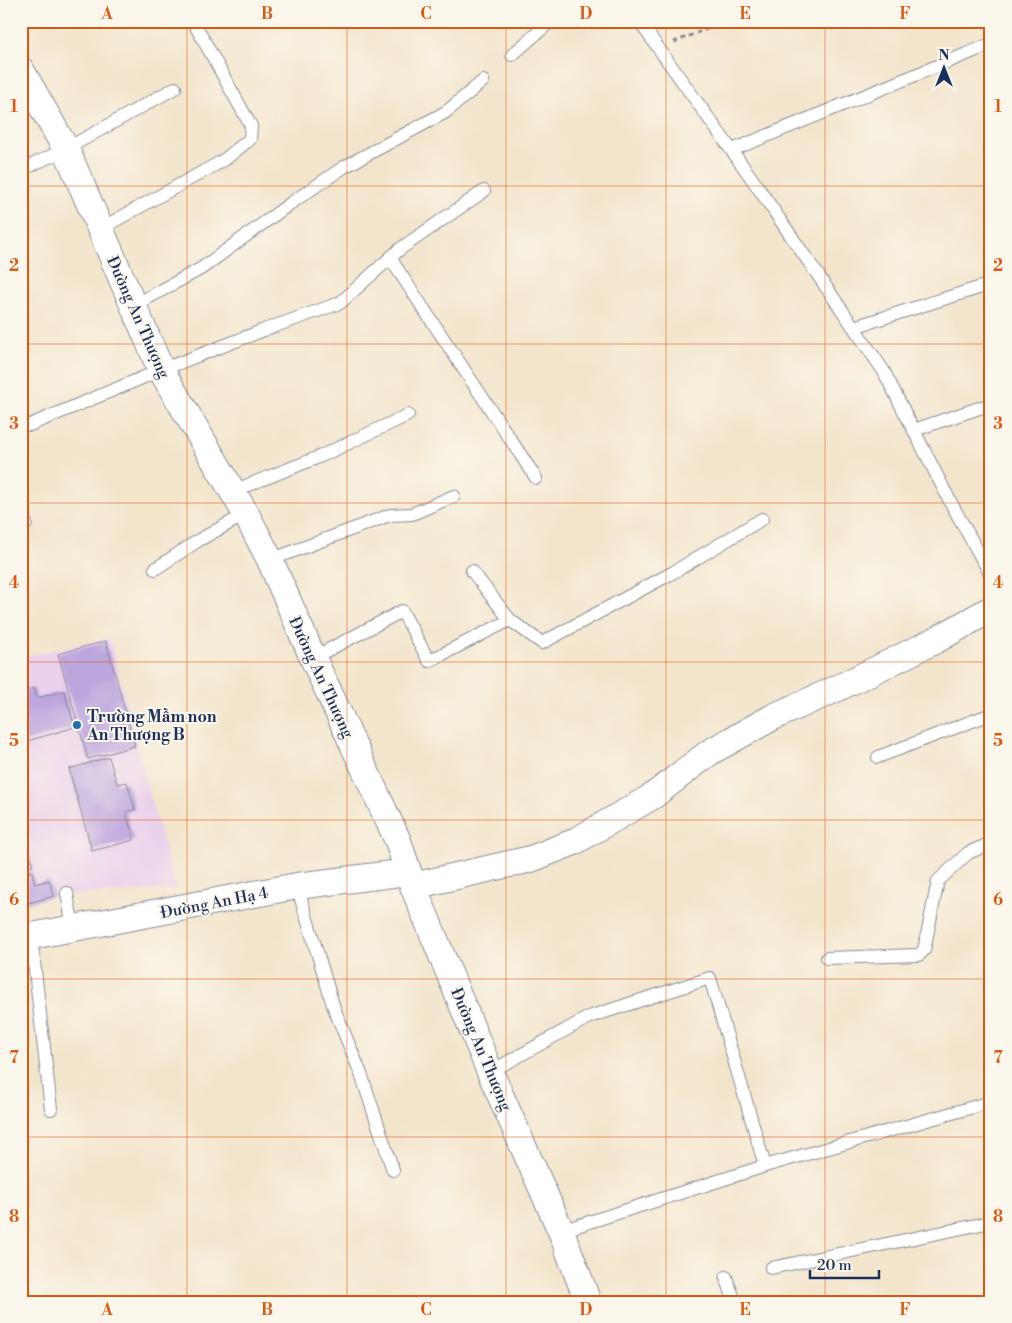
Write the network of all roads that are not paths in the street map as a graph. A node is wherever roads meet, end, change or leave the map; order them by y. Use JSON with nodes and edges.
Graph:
{"nodes":[{"id":1,"x":194,"y":21,"type":"edge"},
{"id":2,"x":552,"y":21,"type":"edge"},
{"id":3,"x":639,"y":21,"type":"edge"},
{"id":4,"x":991,"y":44,"type":"edge"},
{"id":5,"x":512,"y":55,"type":"dead end"},
{"id":6,"x":21,"y":70,"type":"edge"},
{"id":7,"x":483,"y":80,"type":"dead end"},
{"id":8,"x":175,"y":88,"type":"dead end"},
{"id":9,"x":66,"y":149,"type":"junction"},
{"id":10,"x":732,"y":150,"type":"junction"},
{"id":11,"x":21,"y":170,"type":"edge"},
{"id":12,"x":484,"y":191,"type":"dead end"},
{"id":13,"x":100,"y":229,"type":"junction"},
{"id":14,"x":390,"y":258,"type":"junction"},
{"id":15,"x":991,"y":284,"type":"edge"},
{"id":16,"x":133,"y":306,"type":"junction"},
{"id":17,"x":854,"y":327,"type":"junction"},
{"id":18,"x":161,"y":370,"type":"junction"},
{"id":19,"x":991,"y":404,"type":"edge"},
{"id":20,"x":408,"y":416,"type":"dead end"},
{"id":21,"x":30,"y":425,"type":"dead end"},
{"id":22,"x":914,"y":430,"type":"junction"},
{"id":23,"x":536,"y":478,"type":"dead end"},
{"id":24,"x":233,"y":491,"type":"junction"},
{"id":25,"x":454,"y":496,"type":"dead end"},
{"id":26,"x":246,"y":514,"type":"junction"},
{"id":27,"x":762,"y":519,"type":"dead end"},
{"id":28,"x":270,"y":560,"type":"junction"},
{"id":29,"x":155,"y":569,"type":"dead end"},
{"id":30,"x":472,"y":570,"type":"dead end"},
{"id":31,"x":991,"y":575,"type":"edge"},
{"id":32,"x":991,"y":609,"type":"edge"},
{"id":33,"x":510,"y":620,"type":"junction"},
{"id":34,"x":313,"y":658,"type":"junction"},
{"id":35,"x":991,"y":714,"type":"edge"},
{"id":36,"x":878,"y":757,"type":"dead end"},
{"id":37,"x":991,"y":843,"type":"edge"},
{"id":38,"x":410,"y":879,"type":"junction"},
{"id":39,"x":297,"y":886,"type":"junction"},
{"id":40,"x":67,"y":893,"type":"dead end"},
{"id":41,"x":73,"y":928,"type":"junction"},
{"id":42,"x":26,"y":937,"type":"edge"},
{"id":43,"x":828,"y":958,"type":"dead end"},
{"id":44,"x":490,"y":1072,"type":"junction"},
{"id":45,"x":991,"y":1102,"type":"edge"},
{"id":46,"x":51,"y":1109,"type":"dead end"},
{"id":47,"x":766,"y":1166,"type":"junction"},
{"id":48,"x":393,"y":1170,"type":"dead end"},
{"id":49,"x":991,"y":1222,"type":"edge"},
{"id":50,"x":561,"y":1231,"type":"junction"},
{"id":51,"x":771,"y":1268,"type":"dead end"},
{"id":52,"x":726,"y":1277,"type":"dead end"},
{"id":53,"x":588,"y":1302,"type":"edge"},
{"id":54,"x":735,"y":1302,"type":"edge"}],
"edges":[{"from":1,"to":13,"type":"lane"},
{"from":2,"to":5,"type":"lane"},
{"from":3,"to":10,"type":"lane"},
{"from":4,"to":10,"type":"lane"},
{"from":6,"to":9,"type":"street","name":"Đường An Thượng"},
{"from":7,"to":16,"type":"lane"},
{"from":8,"to":9,"type":"lane"},
{"from":9,"to":11,"type":"lane"},
{"from":9,"to":13,"type":"street","name":"Đường An Thượng"},
{"from":10,"to":17,"type":"lane"},
{"from":12,"to":14,"type":"lane"},
{"from":13,"to":16,"type":"street","name":"Đường An Thượng"},
{"from":14,"to":18,"type":"lane"},
{"from":14,"to":23,"type":"lane"},
{"from":15,"to":17,"type":"lane"},
{"from":16,"to":18,"type":"street","name":"Đường An Thượng"},
{"from":17,"to":22,"type":"lane"},
{"from":18,"to":21,"type":"lane"},
{"from":18,"to":24,"type":"street","name":"Đường An Thượng"},
{"from":19,"to":22,"type":"lane"},
{"from":20,"to":24,"type":"lane"},
{"from":22,"to":31,"type":"lane"},
{"from":24,"to":26,"type":"street","name":"Đường An Thượng"},
{"from":25,"to":28,"type":"lane"},
{"from":26,"to":28,"type":"street","name":"Đường An Thượng"},
{"from":26,"to":29,"type":"lane"},
{"from":27,"to":33,"type":"lane"},
{"from":28,"to":34,"type":"street","name":"Đường An Thượng"},
{"from":30,"to":33,"type":"lane"},
{"from":32,"to":38,"type":"street","name":"Đường An Hạ 4"},
{"from":33,"to":34,"type":"lane"},
{"from":34,"to":38,"type":"street","name":"Đường An Thượng"},
{"from":35,"to":36,"type":"lane"},
{"from":37,"to":43,"type":"lane"},
{"from":38,"to":39,"type":"street","name":"Đường An Hạ 4"},
{"from":38,"to":44,"type":"street","name":"Đường An Thượng"},
{"from":39,"to":41,"type":"street","name":"Đường An Hạ 4"},
{"from":39,"to":48,"type":"lane"},
{"from":40,"to":41,"type":"lane"},
{"from":41,"to":42,"type":"street","name":"Đường An Hạ 4"},
{"from":42,"to":46,"type":"lane"},
{"from":44,"to":47,"type":"lane"},
{"from":44,"to":50,"type":"street","name":"Đường An Thượng"},
{"from":45,"to":47,"type":"lane"},
{"from":47,"to":50,"type":"lane"},
{"from":49,"to":51,"type":"lane"},
{"from":50,"to":53,"type":"street","name":"Đường An Thượng"},
{"from":52,"to":54,"type":"lane"}]}
